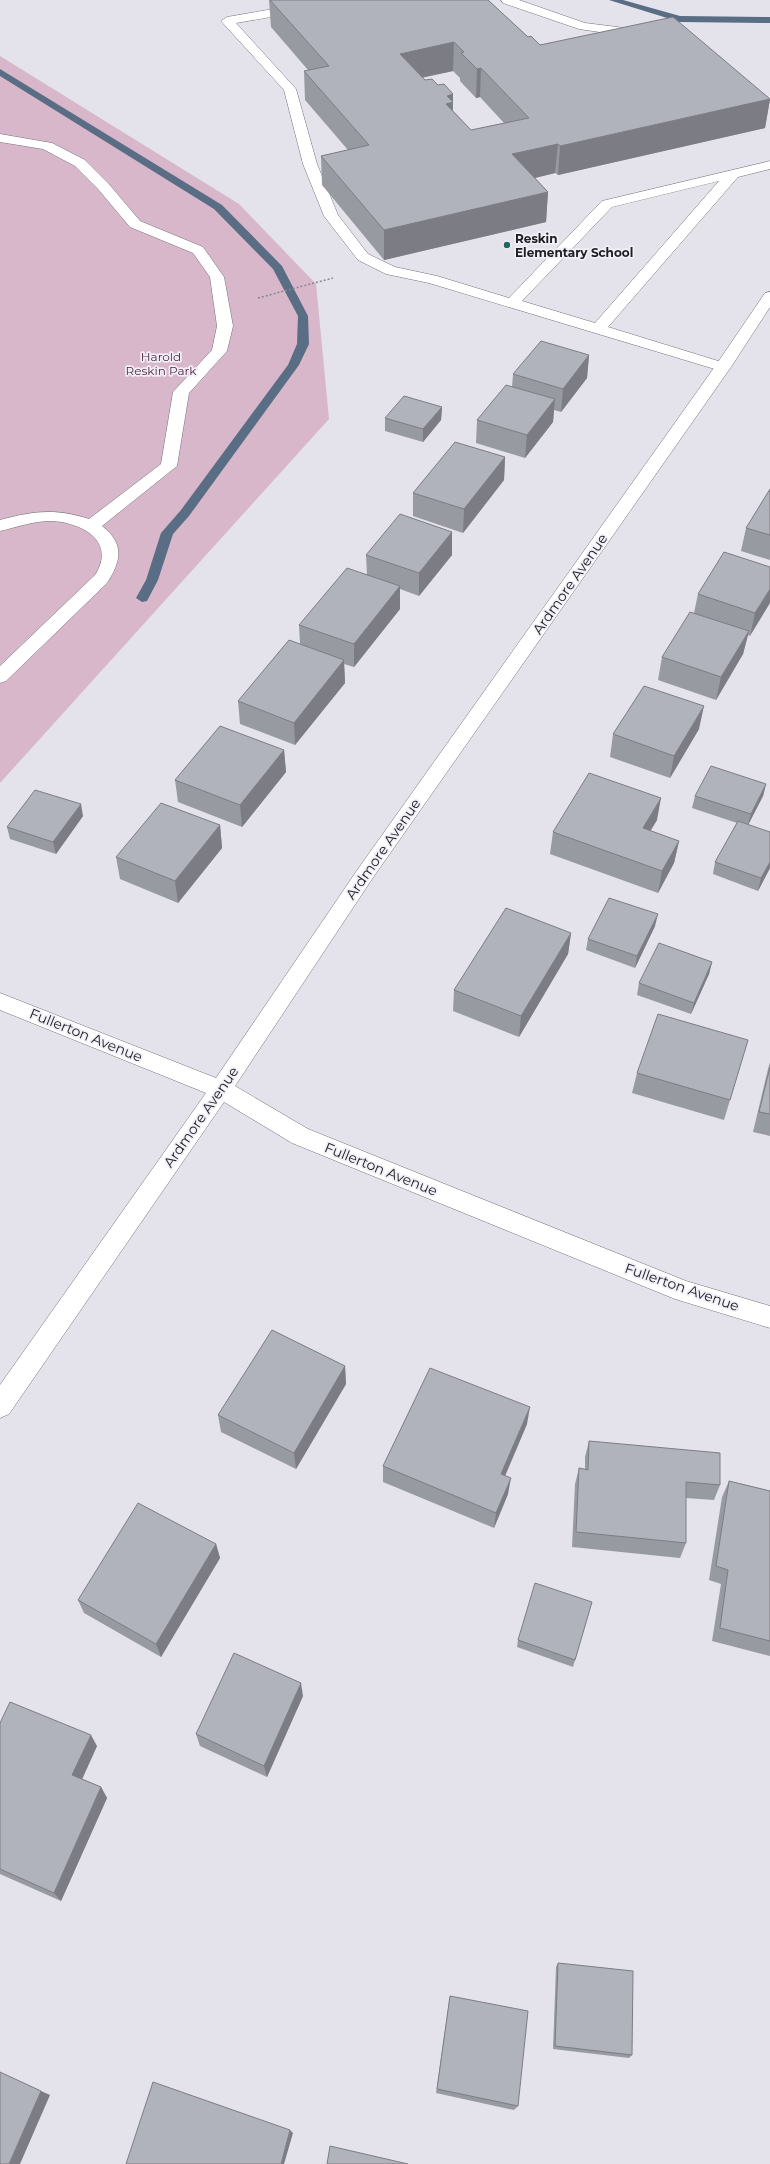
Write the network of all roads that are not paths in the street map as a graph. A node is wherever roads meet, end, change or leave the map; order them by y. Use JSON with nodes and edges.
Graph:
{"nodes":[{"id":1,"x":285,"y":0,"type":"edge"},
{"id":2,"x":507,"y":0,"type":"edge"},
{"id":3,"x":651,"y":35,"type":"edge"},
{"id":4,"x":0,"y":138,"type":"edge"},
{"id":5,"x":770,"y":165,"type":"edge"},
{"id":6,"x":734,"y":173,"type":"junction"},
{"id":7,"x":770,"y":296,"type":"edge"},
{"id":8,"x":512,"y":303,"type":"junction"},
{"id":9,"x":598,"y":329,"type":"junction"},
{"id":10,"x":723,"y":367,"type":"junction"},
{"id":11,"x":0,"y":526,"type":"edge"},
{"id":12,"x":91,"y":526,"type":"junction"},
{"id":13,"x":0,"y":677,"type":"edge"},
{"id":14,"x":0,"y":1001,"type":"edge"},
{"id":15,"x":221,"y":1089,"type":"junction"},
{"id":16,"x":770,"y":1317,"type":"edge"},
{"id":17,"x":0,"y":1406,"type":"edge"}],
"edges":[{"from":1,"to":8,"type":"street"},
{"from":2,"to":3,"type":"street"},
{"from":4,"to":12,"type":"street"},
{"from":5,"to":6,"type":"street"},
{"from":6,"to":8,"type":"street"},
{"from":6,"to":9,"type":"street"},
{"from":7,"to":10,"type":"street","name":"Ardmore Avenue"},
{"from":8,"to":9,"type":"street"},
{"from":9,"to":10,"type":"street"},
{"from":10,"to":15,"type":"street","name":"Ardmore Avenue"},
{"from":11,"to":12,"type":"street"},
{"from":12,"to":13,"type":"street"},
{"from":14,"to":15,"type":"street","name":"Fullerton Avenue"},
{"from":15,"to":16,"type":"street","name":"Fullerton Avenue"},
{"from":15,"to":17,"type":"street","name":"Ardmore Avenue"}]}
